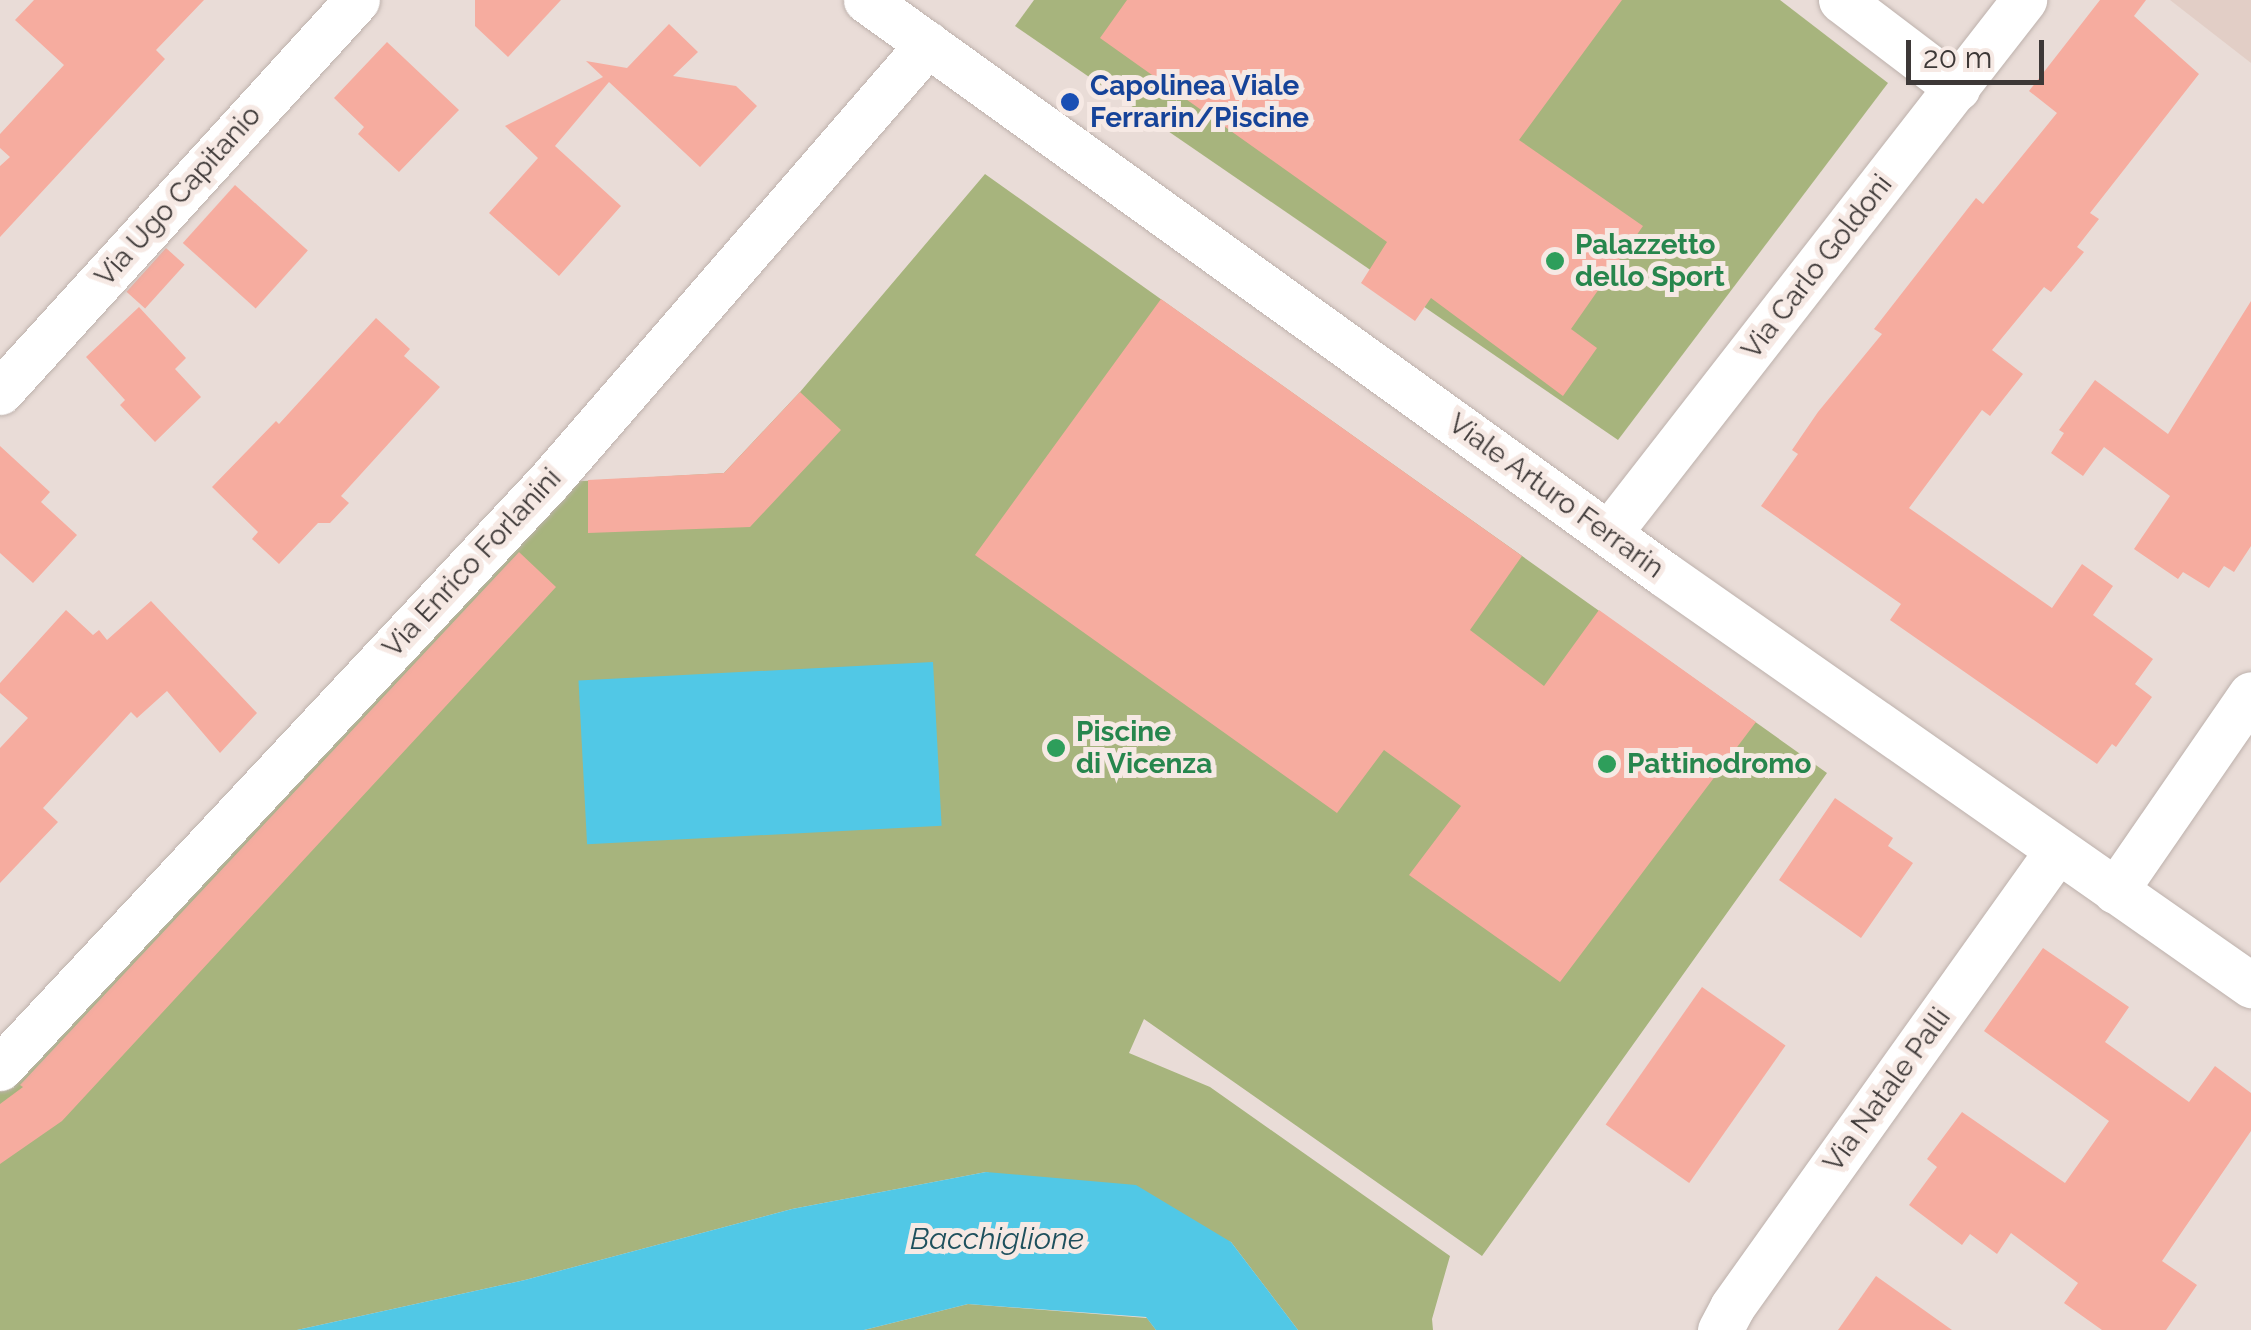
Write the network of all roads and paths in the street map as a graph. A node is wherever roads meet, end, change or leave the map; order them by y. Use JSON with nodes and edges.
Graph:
{"nodes":[{"id":1,"x":357,"y":0,"type":"edge"},
{"id":2,"x":866,"y":0,"type":"edge"},
{"id":3,"x":1841,"y":0,"type":"edge"},
{"id":4,"x":2024,"y":0,"type":"edge"},
{"id":5,"x":928,"y":44,"type":"junction"},
{"id":6,"x":1957,"y":88,"type":"junction"},
{"id":7,"x":0,"y":392,"type":"edge"},
{"id":8,"x":1609,"y":533,"type":"junction"},
{"id":9,"x":2251,"y":694,"type":"edge"},
{"id":10,"x":2057,"y":851,"type":"junction"},
{"id":11,"x":2115,"y":892,"type":"junction"},
{"id":12,"x":2251,"y":986,"type":"edge"},
{"id":13,"x":0,"y":1068,"type":"edge"},
{"id":14,"x":1720,"y":1330,"type":"edge"}],
"edges":[{"from":1,"to":7,"type":"street","name":"Via Ugo Capitanio"},
{"from":2,"to":5,"type":"street","name":"Viale Arturo Ferrarin"},
{"from":3,"to":6,"type":"street"},
{"from":4,"to":6,"type":"street","name":"Via Carlo Goldoni"},
{"from":5,"to":8,"type":"street","name":"Viale Arturo Ferrarin"},
{"from":5,"to":13,"type":"street","name":"Via Enrico Forlanini"},
{"from":6,"to":8,"type":"street","name":"Via Carlo Goldoni"},
{"from":8,"to":10,"type":"street","name":"Viale Arturo Ferrarin"},
{"from":9,"to":11,"type":"street"},
{"from":10,"to":11,"type":"street","name":"Viale Arturo Ferrarin"},
{"from":10,"to":14,"type":"street","name":"Via Natale Palli"},
{"from":11,"to":12,"type":"street","name":"Viale Arturo Ferrarin"}]}
